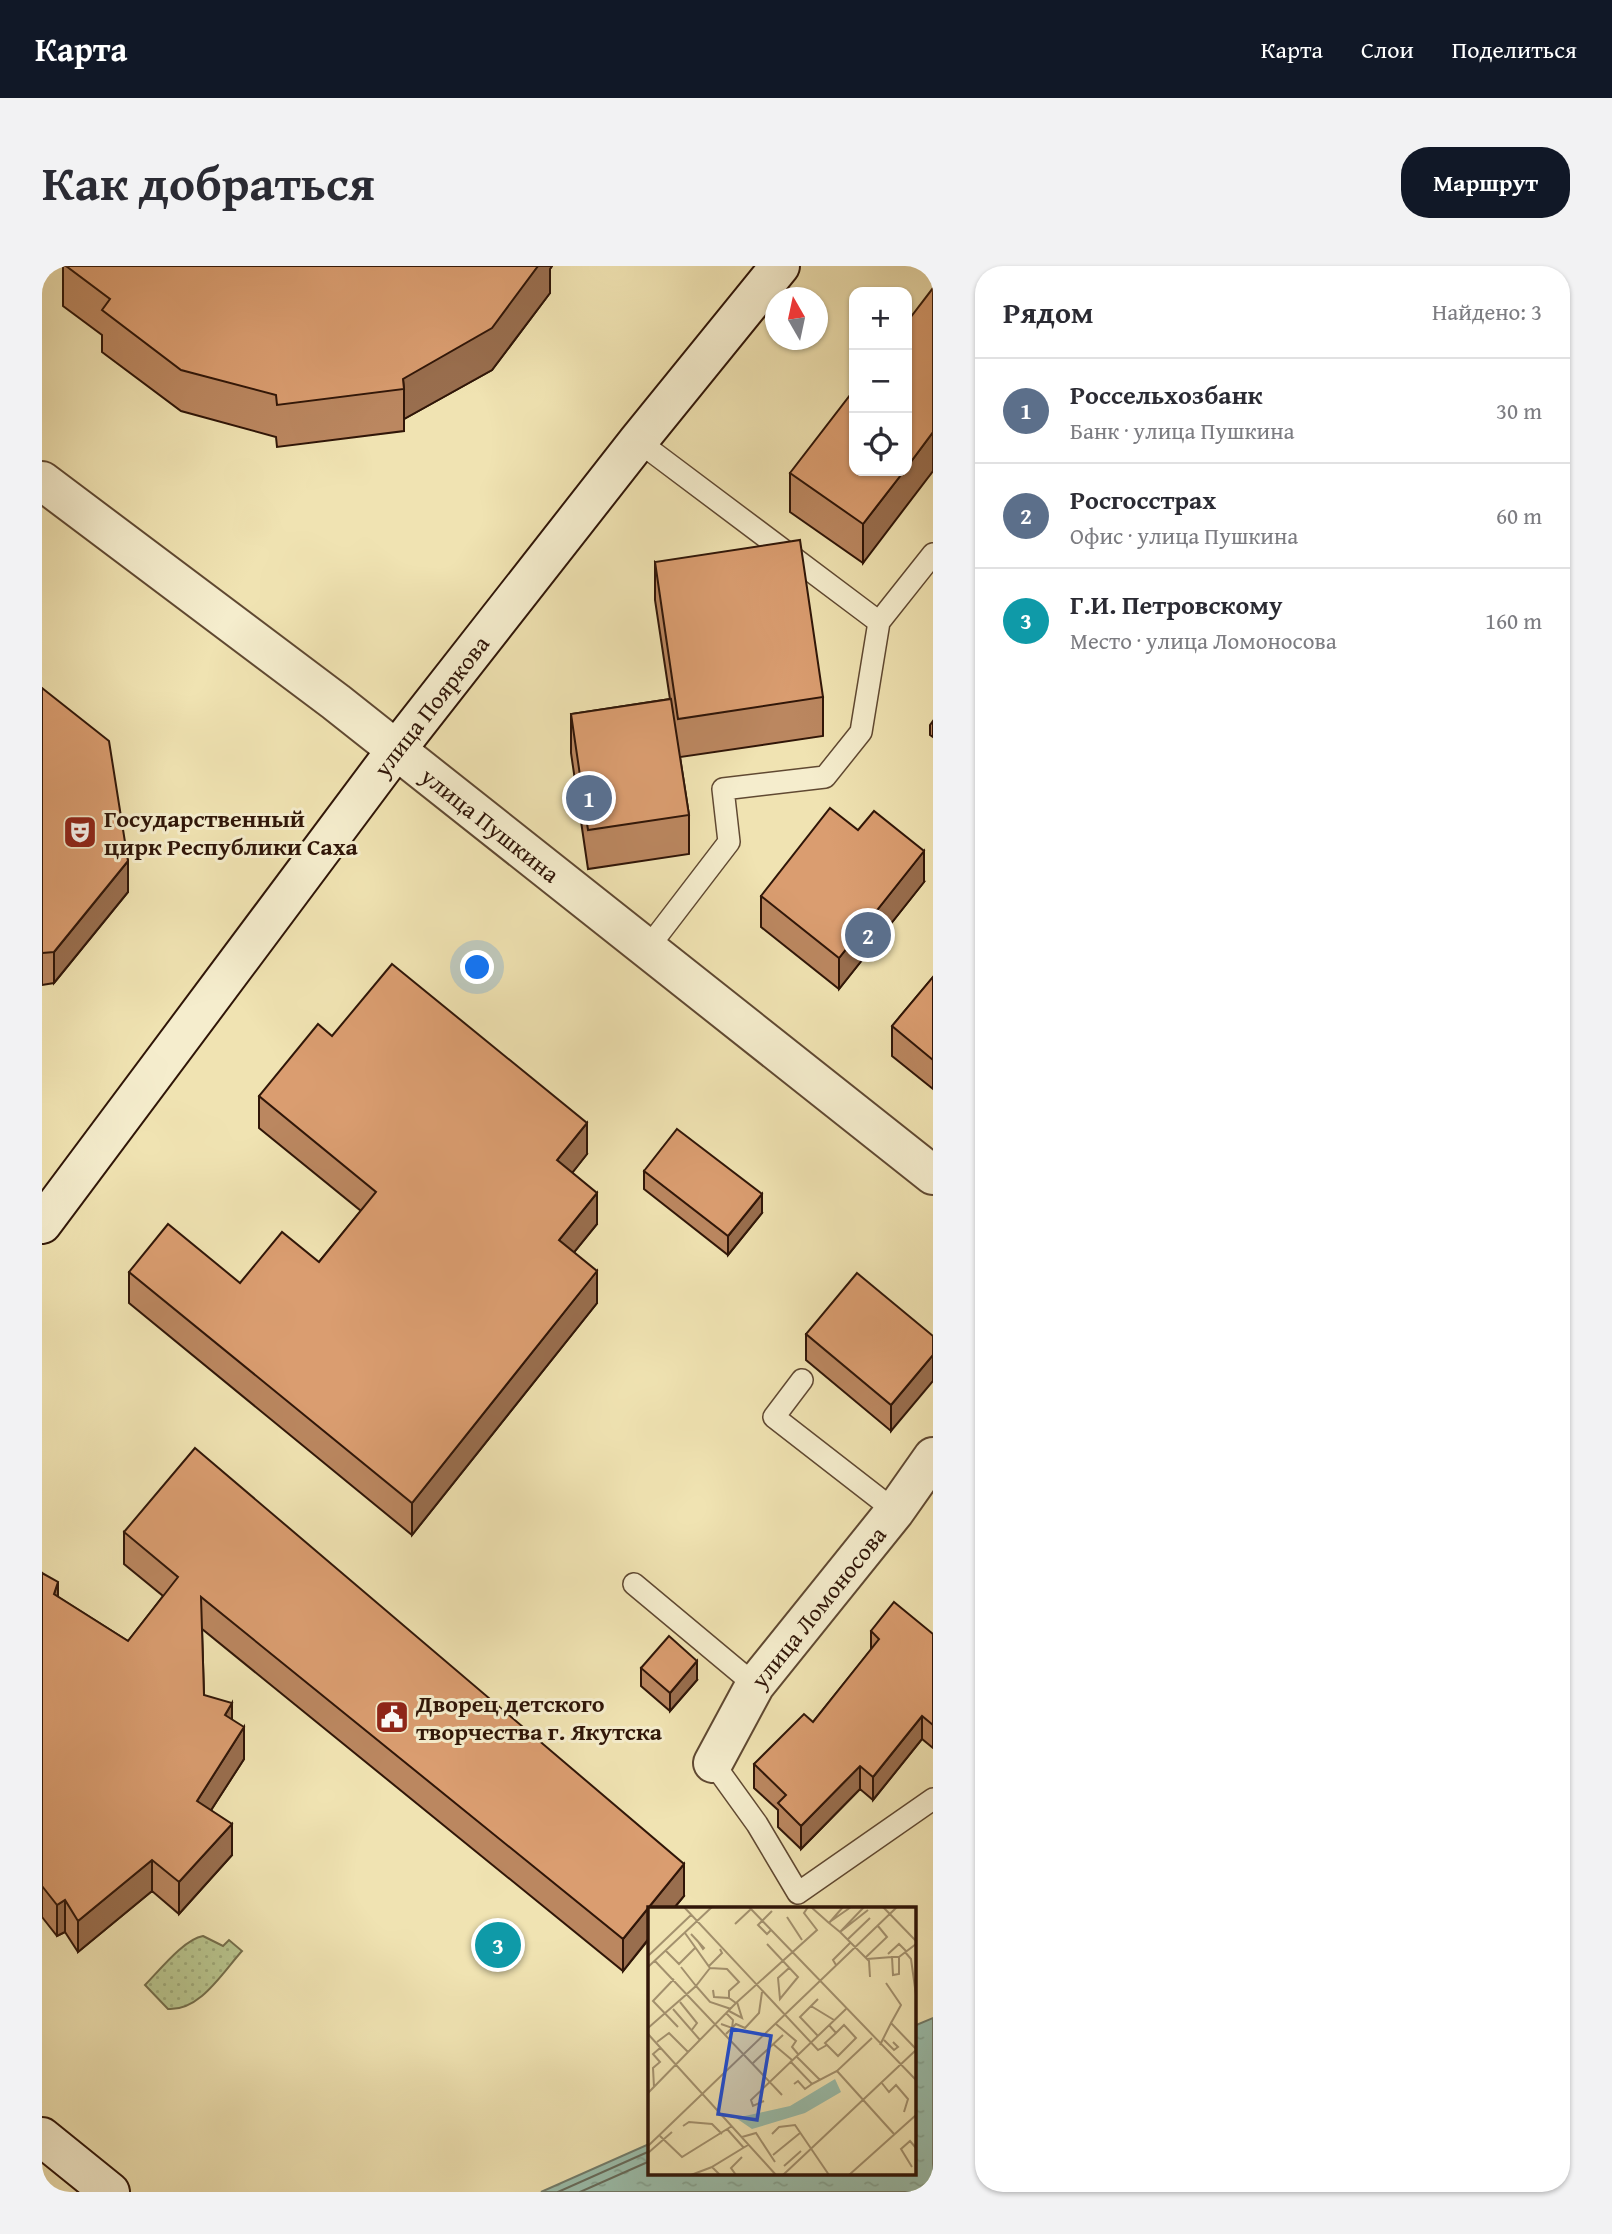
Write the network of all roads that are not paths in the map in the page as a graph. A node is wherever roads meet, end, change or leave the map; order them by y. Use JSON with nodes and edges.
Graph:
{"nodes":[{"id":1,"x":780,"y":266,"type":"edge"},
{"id":2,"x":638,"y":441,"type":"junction"},
{"id":3,"x":42,"y":481,"type":"edge"},
{"id":4,"x":933,"y":554,"type":"edge"},
{"id":5,"x":879,"y":622,"type":"junction"},
{"id":6,"x":396,"y":750,"type":"junction"},
{"id":7,"x":647,"y":948,"type":"junction"},
{"id":8,"x":933,"y":1175,"type":"edge"},
{"id":9,"x":42,"y":1224,"type":"edge"},
{"id":10,"x":802,"y":1380,"type":"dead end"},
{"id":11,"x":933,"y":1457,"type":"edge"},
{"id":12,"x":895,"y":1511,"type":"junction"},
{"id":13,"x":634,"y":1584,"type":"dead end"},
{"id":14,"x":755,"y":1685,"type":"junction"},
{"id":15,"x":713,"y":1763,"type":"joint"},
{"id":16,"x":933,"y":1799,"type":"edge"},
{"id":17,"x":42,"y":2137,"type":"edge"},
{"id":18,"x":110,"y":2192,"type":"edge"}],
"edges":[{"from":1,"to":2,"type":"street","name":"улица Пояркова"},
{"from":2,"to":5,"type":"lane"},
{"from":2,"to":6,"type":"street","name":"улица Пояркова"},
{"from":3,"to":6,"type":"street","name":"улица Пушкина"},
{"from":4,"to":5,"type":"lane"},
{"from":5,"to":7,"type":"lane"},
{"from":6,"to":7,"type":"street","name":"улица Пушкина"},
{"from":6,"to":9,"type":"street","name":"улица Пояркова"},
{"from":7,"to":8,"type":"street","name":"улица Пушкина"},
{"from":10,"to":12,"type":"lane"},
{"from":11,"to":12,"type":"street","name":"улица Ломоносова"},
{"from":12,"to":14,"type":"street","name":"улица Ломоносова"},
{"from":13,"to":14,"type":"lane"},
{"from":14,"to":15,"type":"street","name":"улица Ломоносова"},
{"from":15,"to":16,"type":"lane"},
{"from":17,"to":18,"type":"street"}]}
